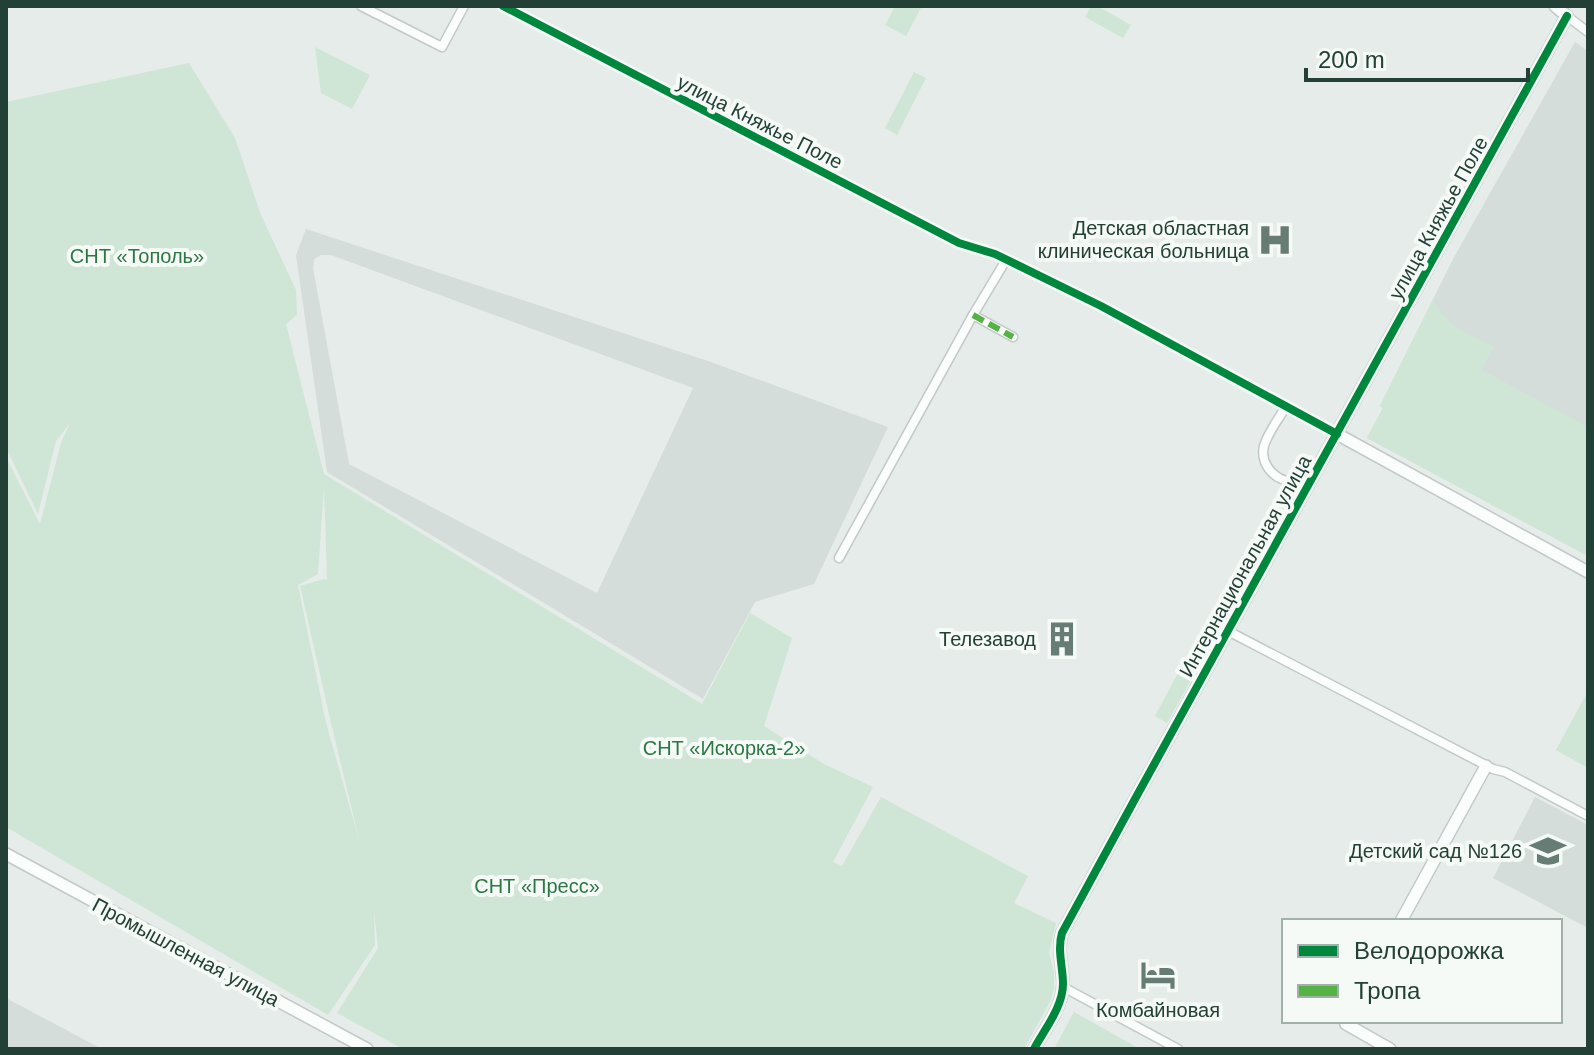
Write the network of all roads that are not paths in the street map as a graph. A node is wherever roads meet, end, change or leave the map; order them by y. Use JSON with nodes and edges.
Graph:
{"nodes":[{"id":1,"x":361,"y":6,"type":"edge"},
{"id":2,"x":464,"y":6,"type":"edge"},
{"id":3,"x":503,"y":6,"type":"edge"},
{"id":4,"x":1555,"y":6,"type":"edge"},
{"id":5,"x":1567,"y":16,"type":"junction"},
{"id":6,"x":1588,"y":32,"type":"edge"},
{"id":7,"x":1006,"y":260,"type":"junction"},
{"id":8,"x":973,"y":315,"type":"junction"},
{"id":9,"x":1013,"y":337,"type":"dead end"},
{"id":10,"x":1286,"y":406,"type":"junction"},
{"id":11,"x":1337,"y":434,"type":"junction"},
{"id":12,"x":1316,"y":471,"type":"junction"},
{"id":13,"x":1291,"y":481,"type":"junction"},
{"id":14,"x":1299,"y":502,"type":"junction"},
{"id":15,"x":839,"y":558,"type":"dead end"},
{"id":16,"x":1588,"y":572,"type":"edge"},
{"id":17,"x":1228,"y":631,"type":"junction"},
{"id":18,"x":1486,"y":766,"type":"junction"},
{"id":19,"x":1588,"y":816,"type":"edge"},
{"id":20,"x":6,"y":854,"type":"edge"},
{"id":21,"x":1402,"y":919,"type":"edge"},
{"id":22,"x":1063,"y":987,"type":"junction"},
{"id":23,"x":1346,"y":1023,"type":"edge"},
{"id":24,"x":367,"y":1049,"type":"edge"},
{"id":25,"x":1034,"y":1049,"type":"edge"},
{"id":26,"x":1178,"y":1049,"type":"edge"},
{"id":27,"x":1390,"y":1049,"type":"edge"}],
"edges":[{"from":1,"to":2,"type":"street"},
{"from":3,"to":7,"type":"street","name":"улица Княжье Поле"},
{"from":4,"to":5,"type":"street"},
{"from":5,"to":6,"type":"street"},
{"from":5,"to":11,"type":"street","name":"улица Княжье Поле"},
{"from":7,"to":8,"type":"street"},
{"from":7,"to":10,"type":"street"},
{"from":8,"to":9,"type":"street"},
{"from":8,"to":15,"type":"street"},
{"from":10,"to":11,"type":"street"},
{"from":10,"to":13,"type":"street"},
{"from":11,"to":12,"type":"street","name":"Интернациональная улица"},
{"from":11,"to":16,"type":"street"},
{"from":12,"to":13,"type":"street"},
{"from":12,"to":14,"type":"street","name":"Интернациональная улица"},
{"from":13,"to":14,"type":"street"},
{"from":14,"to":17,"type":"street","name":"Интернациональная улица"},
{"from":17,"to":18,"type":"street"},
{"from":17,"to":22,"type":"street","name":"Интернациональная улица"},
{"from":18,"to":19,"type":"street"},
{"from":18,"to":21,"type":"street"},
{"from":20,"to":24,"type":"street","name":"Промышленная улица"},
{"from":22,"to":25,"type":"street","name":"Интернациональная улица"},
{"from":22,"to":26,"type":"street"},
{"from":23,"to":27,"type":"street"}]}
